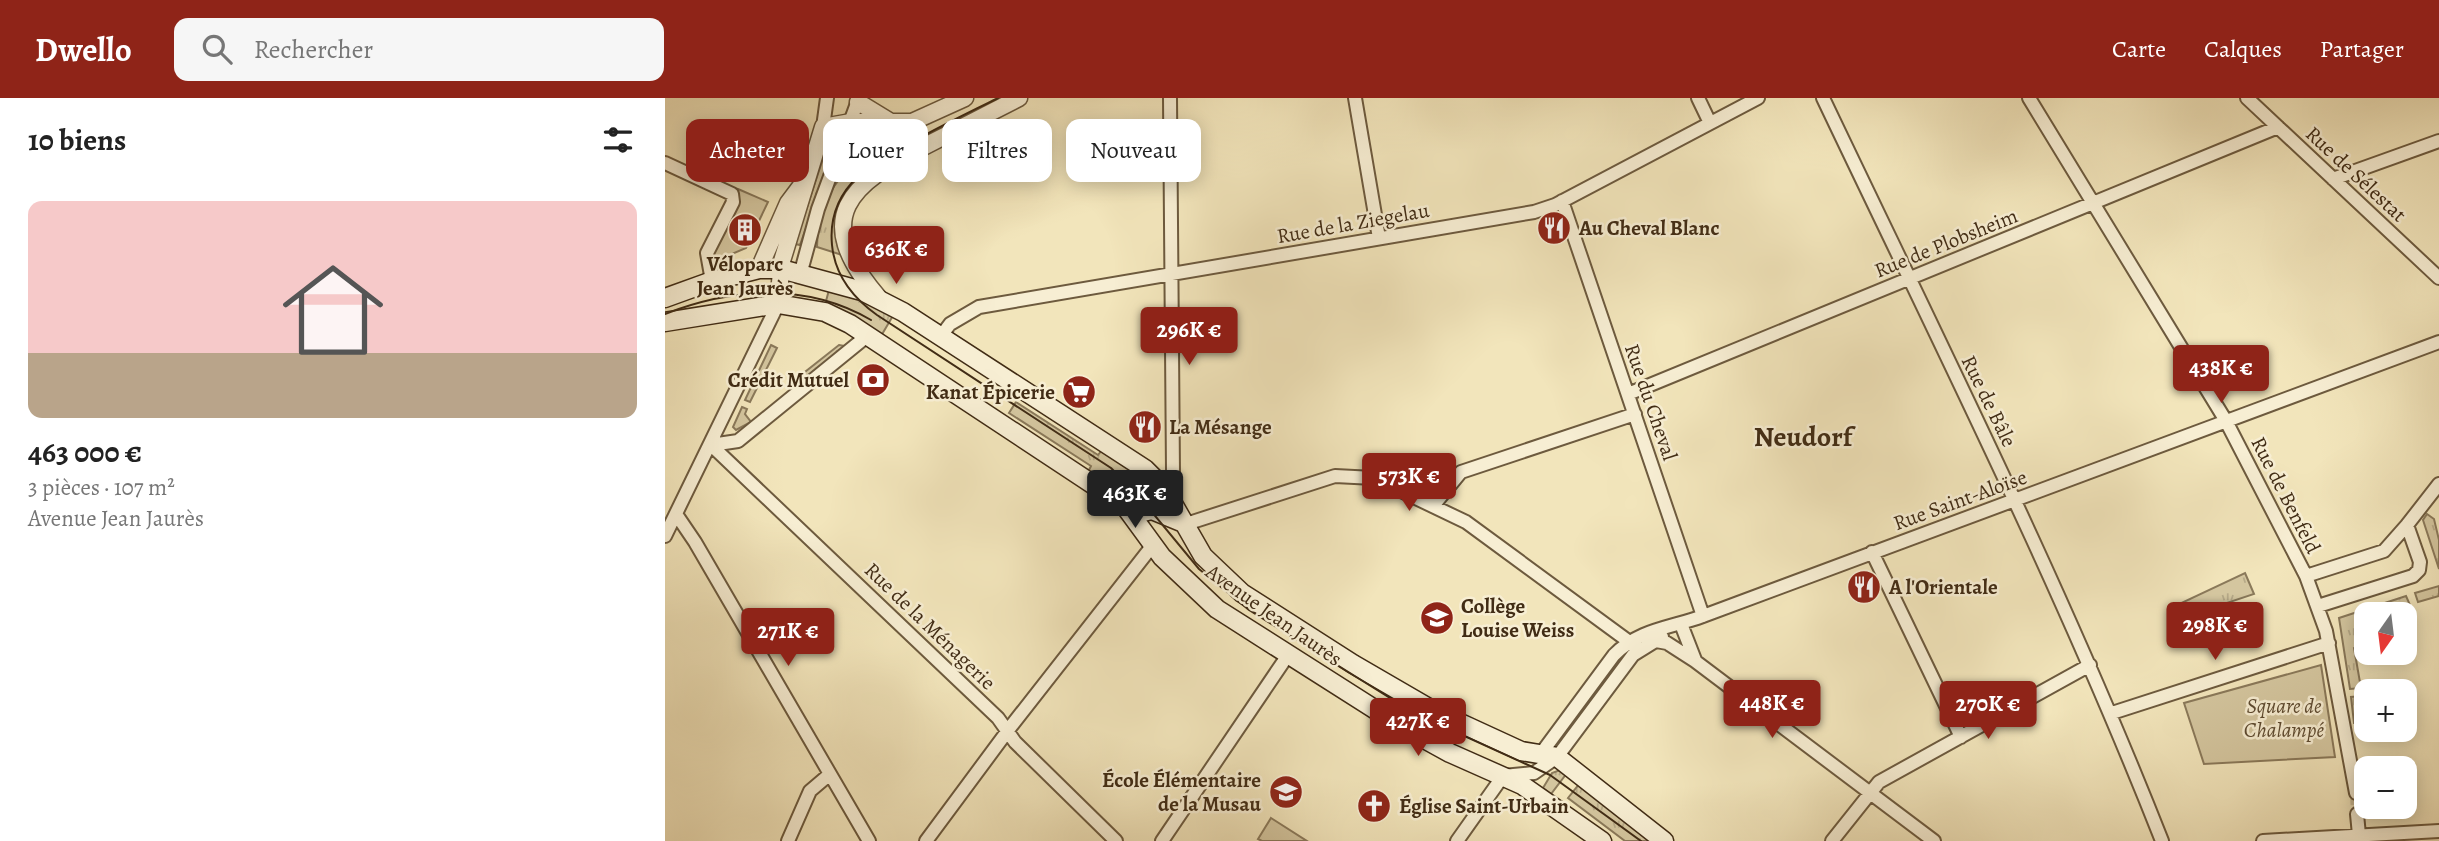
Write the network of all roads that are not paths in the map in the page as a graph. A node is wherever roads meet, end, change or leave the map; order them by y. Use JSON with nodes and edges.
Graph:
{"nodes":[{"id":1,"x":827,"y":98,"type":"edge"},
{"id":2,"x":965,"y":98,"type":"edge"},
{"id":3,"x":1019,"y":98,"type":"edge"},
{"id":4,"x":1170,"y":98,"type":"edge"},
{"id":5,"x":1355,"y":98,"type":"edge"},
{"id":6,"x":1698,"y":98,"type":"edge"},
{"id":7,"x":1758,"y":98,"type":"edge"},
{"id":8,"x":1823,"y":98,"type":"edge"},
{"id":9,"x":2029,"y":98,"type":"edge"},
{"id":10,"x":2247,"y":98,"type":"edge"},
{"id":11,"x":858,"y":100,"type":"edge"},
{"id":12,"x":824,"y":119,"type":"edge"},
{"id":13,"x":852,"y":119,"type":"edge"},
{"id":14,"x":888,"y":119,"type":"edge"},
{"id":15,"x":923,"y":119,"type":"edge"},
{"id":16,"x":1710,"y":123,"type":"junction"},
{"id":17,"x":823,"y":127,"type":"edge"},
{"id":18,"x":2278,"y":127,"type":"junction"},
{"id":19,"x":2439,"y":141,"type":"edge"},
{"id":20,"x":665,"y":163,"type":"edge"},
{"id":21,"x":809,"y":168,"type":"edge"},
{"id":22,"x":2333,"y":179,"type":"junction"},
{"id":23,"x":804,"y":182,"type":"edge"},
{"id":24,"x":804,"y":182,"type":"edge"},
{"id":25,"x":828,"y":182,"type":"edge"},
{"id":26,"x":1562,"y":201,"type":"junction"},
{"id":27,"x":2093,"y":203,"type":"junction"},
{"id":28,"x":1380,"y":238,"type":"junction"},
{"id":29,"x":759,"y":269,"type":"junction"},
{"id":30,"x":781,"y":269,"type":"junction"},
{"id":31,"x":1172,"y":273,"type":"junction"},
{"id":32,"x":800,"y":275,"type":"junction"},
{"id":33,"x":1909,"y":278,"type":"junction"},
{"id":34,"x":2439,"y":278,"type":"edge"},
{"id":35,"x":712,"y":281,"type":"junction"},
{"id":36,"x":878,"y":297,"type":"junction"},
{"id":37,"x":665,"y":298,"type":"edge"},
{"id":38,"x":778,"y":304,"type":"junction"},
{"id":39,"x":665,"y":322,"type":"edge"},
{"id":40,"x":867,"y":336,"type":"junction"},
{"id":41,"x":941,"y":336,"type":"junction"},
{"id":42,"x":2439,"y":342,"type":"edge"},
{"id":43,"x":1628,"y":394,"type":"junction"},
{"id":44,"x":1635,"y":414,"type":"junction"},
{"id":45,"x":2226,"y":421,"type":"junction"},
{"id":46,"x":711,"y":445,"type":"junction"},
{"id":47,"x":2439,"y":484,"type":"edge"},
{"id":48,"x":1164,"y":488,"type":"junction"},
{"id":49,"x":2015,"y":500,"type":"junction"},
{"id":50,"x":1124,"y":505,"type":"junction"},
{"id":51,"x":1433,"y":506,"type":"junction"},
{"id":52,"x":1152,"y":510,"type":"junction"},
{"id":53,"x":675,"y":514,"type":"junction"},
{"id":54,"x":1186,"y":524,"type":"junction"},
{"id":55,"x":2407,"y":525,"type":"junction"},
{"id":56,"x":665,"y":536,"type":"edge"},
{"id":57,"x":1153,"y":545,"type":"junction"},
{"id":58,"x":1873,"y":552,"type":"junction"},
{"id":59,"x":2307,"y":576,"type":"junction"},
{"id":60,"x":2318,"y":606,"type":"junction"},
{"id":61,"x":1703,"y":616,"type":"junction"},
{"id":62,"x":1681,"y":624,"type":"junction"},
{"id":63,"x":1655,"y":640,"type":"junction"},
{"id":64,"x":1627,"y":641,"type":"junction"},
{"id":65,"x":2329,"y":643,"type":"junction"},
{"id":66,"x":1636,"y":652,"type":"junction"},
{"id":67,"x":1288,"y":655,"type":"junction"},
{"id":68,"x":1695,"y":661,"type":"junction"},
{"id":69,"x":2090,"y":665,"type":"junction"},
{"id":70,"x":2112,"y":713,"type":"junction"},
{"id":71,"x":1007,"y":731,"type":"junction"},
{"id":72,"x":1961,"y":737,"type":"junction"},
{"id":73,"x":1521,"y":751,"type":"junction"},
{"id":74,"x":1549,"y":756,"type":"junction"},
{"id":75,"x":830,"y":774,"type":"junction"},
{"id":76,"x":1503,"y":776,"type":"junction"},
{"id":77,"x":2354,"y":787,"type":"tunnel mouth"},
{"id":78,"x":1868,"y":793,"type":"junction"},
{"id":79,"x":2357,"y":819,"type":"tunnel mouth"},
{"id":80,"x":2439,"y":831,"type":"edge"},
{"id":81,"x":2359,"y":835,"type":"junction"},
{"id":82,"x":788,"y":841,"type":"edge"},
{"id":83,"x":869,"y":841,"type":"edge"},
{"id":84,"x":926,"y":841,"type":"edge"},
{"id":85,"x":1116,"y":841,"type":"edge"},
{"id":86,"x":1162,"y":841,"type":"edge"},
{"id":87,"x":1457,"y":841,"type":"edge"},
{"id":88,"x":1601,"y":841,"type":"edge"},
{"id":89,"x":1664,"y":841,"type":"edge"},
{"id":90,"x":1832,"y":841,"type":"edge"},
{"id":91,"x":1934,"y":841,"type":"edge"},
{"id":92,"x":2162,"y":841,"type":"edge"},
{"id":93,"x":2263,"y":841,"type":"edge"}],
"edges":[{"from":1,"to":12,"type":"street"},
{"from":2,"to":15,"type":"street"},
{"from":3,"to":36,"type":"street"},
{"from":4,"to":31,"type":"street"},
{"from":5,"to":28,"type":"street"},
{"from":6,"to":16,"type":"street"},
{"from":7,"to":16,"type":"street","name":"Rue de la Ziegelau"},
{"from":8,"to":33,"type":"street","name":"Rue de Bâle"},
{"from":9,"to":27,"type":"street","name":"Rue de Benfeld"},
{"from":10,"to":18,"type":"street","name":"Rue de Sélestat"},
{"from":11,"to":13,"type":"street"},
{"from":11,"to":14,"type":"street"},
{"from":16,"to":26,"type":"street","name":"Rue de la Ziegelau"},
{"from":17,"to":21,"type":"street"},
{"from":18,"to":22,"type":"street","name":"Rue de Sélestat"},
{"from":18,"to":27,"type":"street","name":"Rue de Plobsheim"},
{"from":19,"to":22,"type":"street"},
{"from":20,"to":35,"type":"street"},
{"from":22,"to":34,"type":"street","name":"Rue de Sélestat"},
{"from":23,"to":29,"type":"street"},
{"from":24,"to":30,"type":"street"},
{"from":25,"to":32,"type":"street"},
{"from":26,"to":28,"type":"street","name":"Rue de la Ziegelau"},
{"from":26,"to":43,"type":"street","name":"Rue du Cheval"},
{"from":27,"to":33,"type":"street","name":"Rue de Plobsheim"},
{"from":27,"to":45,"type":"street","name":"Rue de Benfeld"},
{"from":28,"to":31,"type":"street","name":"Rue de la Ziegelau"},
{"from":29,"to":30,"type":"main road","name":"Avenue Jean Jaurès"},
{"from":29,"to":35,"type":"main road","name":"Avenue Jean Jaurès"},
{"from":30,"to":32,"type":"main road","name":"Avenue Jean Jaurès"},
{"from":30,"to":38,"type":"street"},
{"from":31,"to":41,"type":"street","name":"Rue de la Ziegelau"},
{"from":31,"to":48,"type":"street"},
{"from":32,"to":36,"type":"main road","name":"Avenue Jean Jaurès"},
{"from":32,"to":38,"type":"street"},
{"from":33,"to":43,"type":"street","name":"Rue de Plobsheim"},
{"from":33,"to":49,"type":"street","name":"Rue de Bâle"},
{"from":35,"to":37,"type":"main road","name":"Avenue Jean Jaurès"},
{"from":36,"to":41,"type":"main road","name":"Avenue Jean Jaurès"},
{"from":38,"to":39,"type":"main road","name":"Avenue Jean Jaurès"},
{"from":38,"to":40,"type":"main road","name":"Avenue Jean Jaurès"},
{"from":38,"to":46,"type":"street"},
{"from":40,"to":46,"type":"street"},
{"from":40,"to":50,"type":"main road","name":"Avenue Jean Jaurès"},
{"from":41,"to":48,"type":"main road","name":"Avenue Jean Jaurès"},
{"from":42,"to":45,"type":"street","name":"Rue Saint-Aloïse"},
{"from":43,"to":44,"type":"street","name":"Rue du Cheval"},
{"from":44,"to":51,"type":"street"},
{"from":44,"to":61,"type":"street","name":"Rue du Cheval"},
{"from":45,"to":49,"type":"street","name":"Rue Saint-Aloïse"},
{"from":45,"to":59,"type":"street","name":"Rue de Benfeld"},
{"from":46,"to":53,"type":"street"},
{"from":46,"to":71,"type":"street","name":"Rue de la Ménagerie"},
{"from":47,"to":55,"type":"street"},
{"from":48,"to":52,"type":"main road"},
{"from":48,"to":54,"type":"main road","name":"Avenue Jean Jaurès"},
{"from":49,"to":58,"type":"street","name":"Rue Saint-Aloïse"},
{"from":49,"to":69,"type":"street","name":"Rue de Bâle"},
{"from":50,"to":52,"type":"main road","name":"Avenue Jean Jaurès"},
{"from":50,"to":57,"type":"main road","name":"Avenue Jean Jaurès"},
{"from":51,"to":54,"type":"street"},
{"from":51,"to":64,"type":"street"},
{"from":52,"to":54,"type":"main road","name":"Avenue Jean Jaurès"},
{"from":53,"to":56,"type":"street"},
{"from":53,"to":75,"type":"street"},
{"from":54,"to":73,"type":"main road","name":"Avenue Jean Jaurès"},
{"from":55,"to":59,"type":"street"},
{"from":55,"to":60,"type":"street"},
{"from":57,"to":67,"type":"main road","name":"Avenue Jean Jaurès"},
{"from":57,"to":71,"type":"street"},
{"from":58,"to":61,"type":"street","name":"Rue Saint-Aloïse"},
{"from":58,"to":72,"type":"street"},
{"from":59,"to":60,"type":"street","name":"Rue de Benfeld"},
{"from":60,"to":65,"type":"street","name":"Rue de Benfeld"},
{"from":61,"to":62,"type":"street","name":"Rue Saint-Aloïse"},
{"from":62,"to":63,"type":"street"},
{"from":62,"to":64,"type":"street","name":"Rue Saint-Aloïse"},
{"from":62,"to":68,"type":"street"},
{"from":63,"to":66,"type":"street"},
{"from":63,"to":68,"type":"street"},
{"from":64,"to":66,"type":"street"},
{"from":64,"to":74,"type":"street"},
{"from":65,"to":70,"type":"street"},
{"from":65,"to":77,"type":"street","name":"Rue de Benfeld"},
{"from":66,"to":74,"type":"street"},
{"from":67,"to":76,"type":"main road","name":"Avenue Jean Jaurès"},
{"from":67,"to":86,"type":"street"},
{"from":68,"to":78,"type":"street"},
{"from":69,"to":70,"type":"street","name":"Rue de Bâle"},
{"from":69,"to":72,"type":"street"},
{"from":70,"to":92,"type":"street","name":"Rue de Bâle"},
{"from":71,"to":84,"type":"street"},
{"from":71,"to":85,"type":"street","name":"Rue de la Ménagerie"},
{"from":72,"to":78,"type":"street"},
{"from":73,"to":74,"type":"main road","name":"Avenue Jean Jaurès"},
{"from":73,"to":76,"type":"main road"},
{"from":74,"to":76,"type":"street"},
{"from":74,"to":89,"type":"main road","name":"Avenue Jean Jaurès"},
{"from":75,"to":82,"type":"street"},
{"from":75,"to":83,"type":"street"},
{"from":76,"to":87,"type":"street"},
{"from":76,"to":88,"type":"main road","name":"Avenue Jean Jaurès"},
{"from":78,"to":90,"type":"street"},
{"from":78,"to":91,"type":"street"},
{"from":79,"to":81,"type":"street"},
{"from":80,"to":81,"type":"street"},
{"from":81,"to":93,"type":"street"}]}
